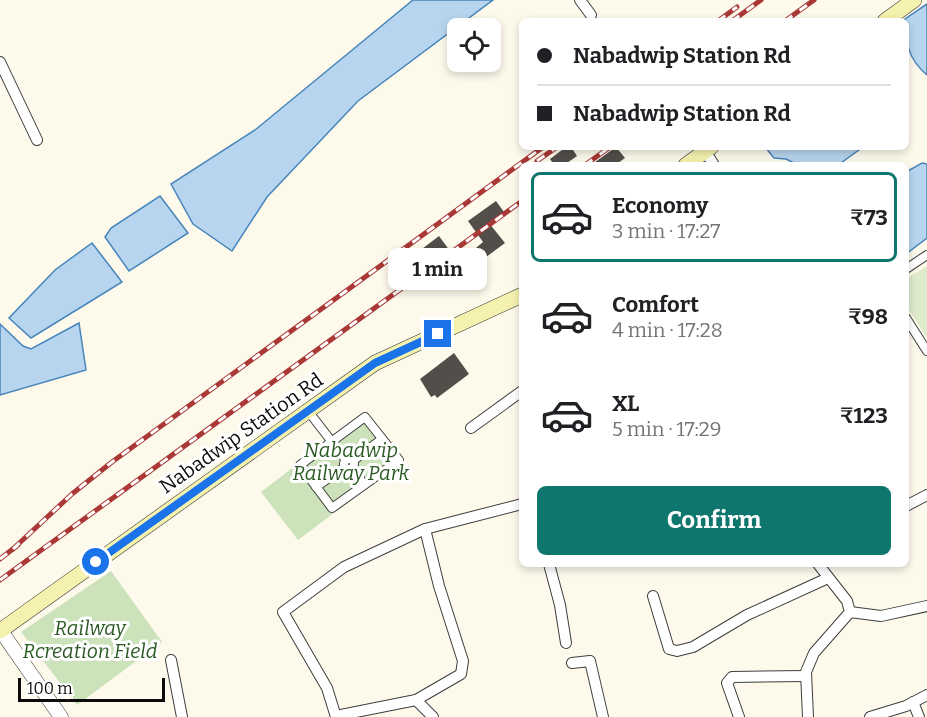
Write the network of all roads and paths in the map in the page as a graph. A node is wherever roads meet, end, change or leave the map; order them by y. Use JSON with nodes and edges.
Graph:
{"nodes":[{"id":1,"x":580,"y":0,"type":"edge"},
{"id":2,"x":914,"y":0,"type":"edge"},
{"id":3,"x":591,"y":15,"type":"dead end"},
{"id":4,"x":889,"y":18,"type":"edge"},
{"id":5,"x":0,"y":62,"type":"edge"},
{"id":6,"x":37,"y":140,"type":"dead end"},
{"id":7,"x":707,"y":150,"type":"edge"},
{"id":8,"x":690,"y":162,"type":"edge"},
{"id":9,"x":927,"y":255,"type":"edge"},
{"id":10,"x":909,"y":267,"type":"edge"},
{"id":11,"x":519,"y":296,"type":"edge"},
{"id":12,"x":909,"y":323,"type":"edge"},
{"id":13,"x":927,"y":351,"type":"edge"},
{"id":14,"x":519,"y":393,"type":"edge"},
{"id":15,"x":308,"y":411,"type":"junction"},
{"id":16,"x":471,"y":428,"type":"dead end"},
{"id":17,"x":382,"y":439,"type":"junction"},
{"id":18,"x":331,"y":441,"type":"junction"},
{"id":19,"x":349,"y":464,"type":"junction"},
{"id":20,"x":364,"y":485,"type":"junction"},
{"id":21,"x":316,"y":487,"type":"junction"},
{"id":22,"x":927,"y":495,"type":"edge"},
{"id":23,"x":909,"y":504,"type":"edge"},
{"id":24,"x":519,"y":505,"type":"edge"},
{"id":25,"x":425,"y":529,"type":"junction"},
{"id":26,"x":550,"y":567,"type":"edge"},
{"id":27,"x":820,"y":567,"type":"edge"},
{"id":28,"x":828,"y":578,"type":"junction"},
{"id":29,"x":653,"y":596,"type":"dead end"},
{"id":30,"x":927,"y":606,"type":"edge"},
{"id":31,"x":850,"y":612,"type":"junction"},
{"id":32,"x":0,"y":631,"type":"edge"},
{"id":33,"x":566,"y":643,"type":"dead end"},
{"id":34,"x":171,"y":660,"type":"dead end"},
{"id":35,"x":572,"y":663,"type":"dead end"},
{"id":36,"x":806,"y":676,"type":"junction"},
{"id":37,"x":927,"y":695,"type":"edge"},
{"id":38,"x":416,"y":700,"type":"junction"},
{"id":39,"x":913,"y":702,"type":"junction"},
{"id":40,"x":61,"y":717,"type":"edge"},
{"id":41,"x":182,"y":717,"type":"edge"},
{"id":42,"x":336,"y":717,"type":"edge"},
{"id":43,"x":433,"y":717,"type":"edge"},
{"id":44,"x":603,"y":717,"type":"edge"},
{"id":45,"x":739,"y":717,"type":"edge"},
{"id":46,"x":808,"y":717,"type":"edge"},
{"id":47,"x":870,"y":717,"type":"edge"},
{"id":48,"x":919,"y":717,"type":"edge"}],
"edges":[{"from":1,"to":3,"type":"street"},
{"from":2,"to":4,"type":"main road"},
{"from":5,"to":6,"type":"street"},
{"from":7,"to":8,"type":"main road"},
{"from":9,"to":10,"type":"street"},
{"from":11,"to":15,"type":"main road","name":"Nabadwip Station Rd"},
{"from":12,"to":13,"type":"street"},
{"from":14,"to":16,"type":"street"},
{"from":15,"to":18,"type":"street"},
{"from":15,"to":32,"type":"main road","name":"Nabadwip Station Rd"},
{"from":17,"to":18,"type":"street"},
{"from":17,"to":19,"type":"street"},
{"from":17,"to":20,"type":"street"},
{"from":18,"to":19,"type":"street"},
{"from":18,"to":21,"type":"street"},
{"from":19,"to":20,"type":"street"},
{"from":19,"to":21,"type":"street"},
{"from":20,"to":21,"type":"street"},
{"from":22,"to":23,"type":"street"},
{"from":24,"to":25,"type":"street"},
{"from":25,"to":38,"type":"street"},
{"from":25,"to":42,"type":"street"},
{"from":26,"to":33,"type":"street"},
{"from":27,"to":28,"type":"street"},
{"from":28,"to":29,"type":"street"},
{"from":28,"to":31,"type":"street"},
{"from":30,"to":31,"type":"street"},
{"from":31,"to":36,"type":"street"},
{"from":32,"to":40,"type":"street"},
{"from":34,"to":41,"type":"street"},
{"from":35,"to":44,"type":"street"},
{"from":36,"to":45,"type":"street"},
{"from":36,"to":46,"type":"street"},
{"from":37,"to":39,"type":"street"},
{"from":38,"to":42,"type":"street"},
{"from":38,"to":43,"type":"street"},
{"from":39,"to":47,"type":"street"},
{"from":39,"to":48,"type":"street"}]}
